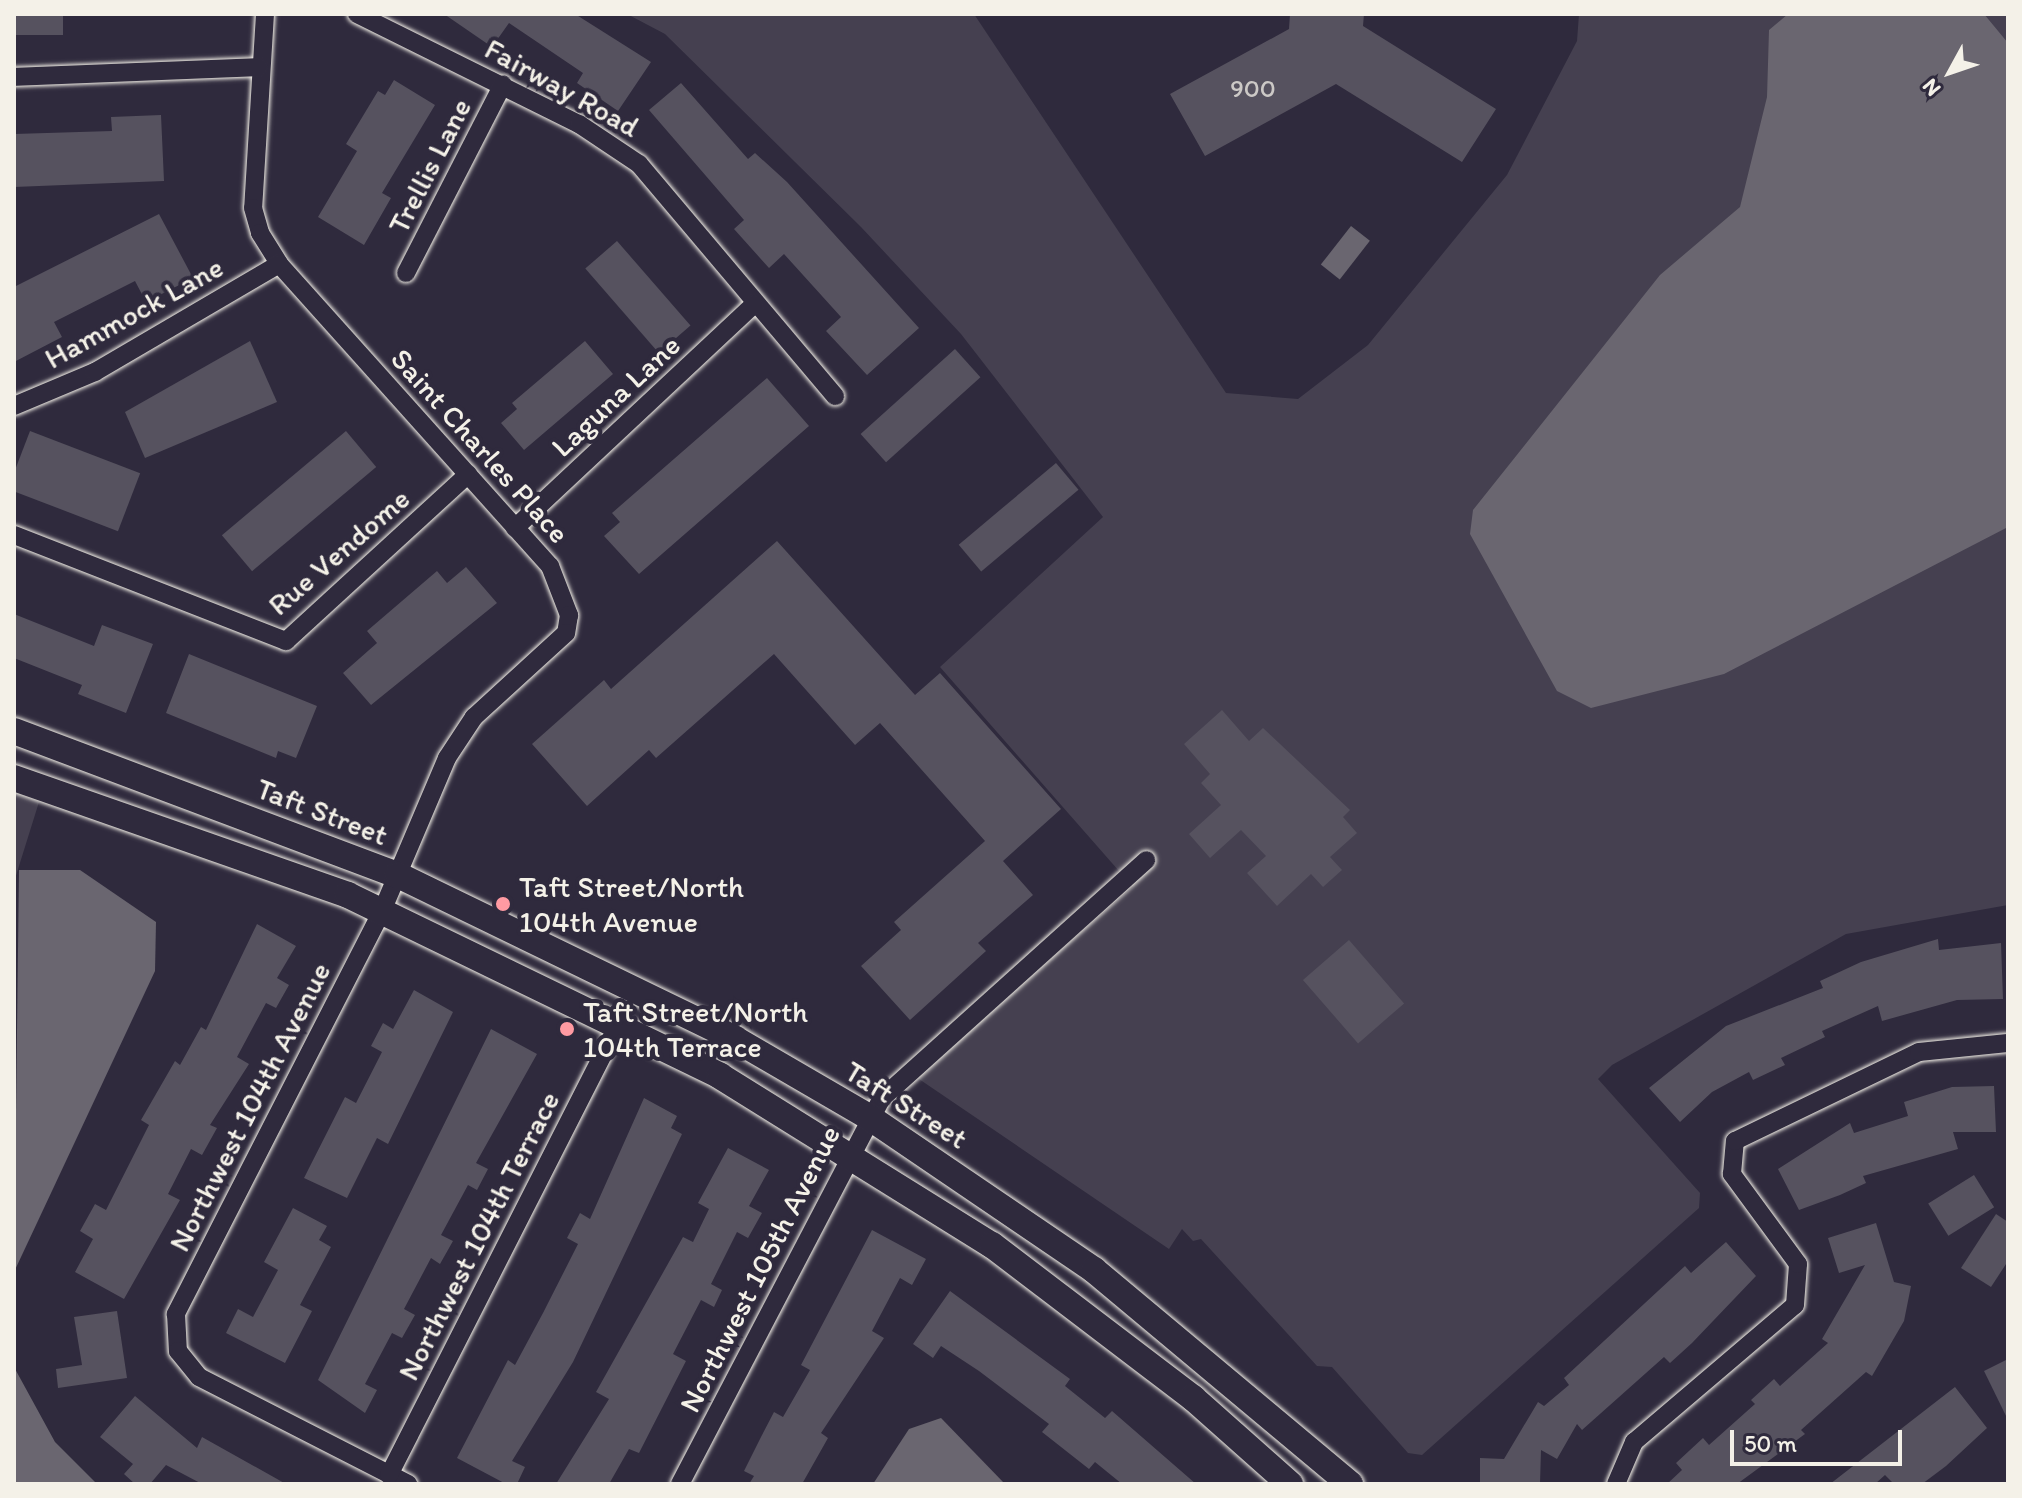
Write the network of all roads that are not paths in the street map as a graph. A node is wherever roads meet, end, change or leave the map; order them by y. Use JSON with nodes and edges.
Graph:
{"nodes":[{"id":1,"x":265,"y":14,"type":"edge"},
{"id":2,"x":357,"y":14,"type":"edge"},
{"id":3,"x":259,"y":67,"type":"junction"},
{"id":4,"x":14,"y":77,"type":"edge"},
{"id":5,"x":503,"y":84,"type":"junction"},
{"id":6,"x":279,"y":264,"type":"junction"},
{"id":7,"x":406,"y":273,"type":"dead end"},
{"id":8,"x":754,"y":304,"type":"junction"},
{"id":9,"x":835,"y":396,"type":"dead end"},
{"id":10,"x":14,"y":406,"type":"edge"},
{"id":11,"x":468,"y":474,"type":"junction"},
{"id":12,"x":515,"y":528,"type":"junction"},
{"id":13,"x":14,"y":535,"type":"edge"},
{"id":14,"x":14,"y":731,"type":"edge"},
{"id":15,"x":14,"y":778,"type":"edge"},
{"id":16,"x":1146,"y":860,"type":"dead end"},
{"id":17,"x":390,"y":892,"type":"junction"},
{"id":18,"x":619,"y":1023,"type":"junction"},
{"id":19,"x":2008,"y":1043,"type":"edge"},
{"id":20,"x":869,"y":1117,"type":"junction"},
{"id":21,"x":851,"y":1154,"type":"junction"},
{"id":22,"x":1014,"y":1213,"type":"junction"},
{"id":23,"x":992,"y":1245,"type":"junction"},
{"id":24,"x":389,"y":1475,"type":"junction"},
{"id":25,"x":408,"y":1484,"type":"edge"},
{"id":26,"x":680,"y":1484,"type":"edge"},
{"id":27,"x":1290,"y":1484,"type":"edge"},
{"id":28,"x":1350,"y":1484,"type":"edge"},
{"id":29,"x":1616,"y":1484,"type":"edge"}],
"edges":[{"from":1,"to":3,"type":"street","name":"Saint Charles Place"},
{"from":2,"to":5,"type":"street","name":"Fairway Road"},
{"from":3,"to":4,"type":"street"},
{"from":3,"to":6,"type":"street","name":"Saint Charles Place"},
{"from":5,"to":7,"type":"street","name":"Trellis Lane"},
{"from":5,"to":8,"type":"street","name":"Fairway Road"},
{"from":6,"to":10,"type":"street","name":"Hammock Lane"},
{"from":6,"to":11,"type":"street","name":"Saint Charles Place"},
{"from":8,"to":9,"type":"street","name":"Fairway Road"},
{"from":8,"to":12,"type":"street","name":"Laguna Lane"},
{"from":11,"to":12,"type":"street","name":"Saint Charles Place"},
{"from":11,"to":13,"type":"street","name":"Rue Vendome"},
{"from":12,"to":17,"type":"street","name":"Saint Charles Place"},
{"from":14,"to":17,"type":"street","name":"Taft Street"},
{"from":15,"to":17,"type":"street","name":"Taft Street"},
{"from":16,"to":20,"type":"street","name":"Northwest 105th Avenue"},
{"from":17,"to":18,"type":"street","name":"Taft Street"},
{"from":17,"to":20,"type":"street","name":"Taft Street"},
{"from":17,"to":24,"type":"street","name":"Northwest 104th Avenue"},
{"from":18,"to":21,"type":"street","name":"Taft Street"},
{"from":18,"to":24,"type":"street","name":"Northwest 104th Terrace"},
{"from":19,"to":29,"type":"street"},
{"from":20,"to":21,"type":"street","name":"Northwest 105th Avenue"},
{"from":20,"to":22,"type":"street","name":"Taft Street"},
{"from":21,"to":23,"type":"street","name":"Taft Street"},
{"from":21,"to":26,"type":"street","name":"Northwest 105th Avenue"},
{"from":22,"to":23,"type":"street"},
{"from":22,"to":28,"type":"street","name":"Taft Street"},
{"from":23,"to":27,"type":"street","name":"Taft Street"},
{"from":24,"to":25,"type":"street"}]}
